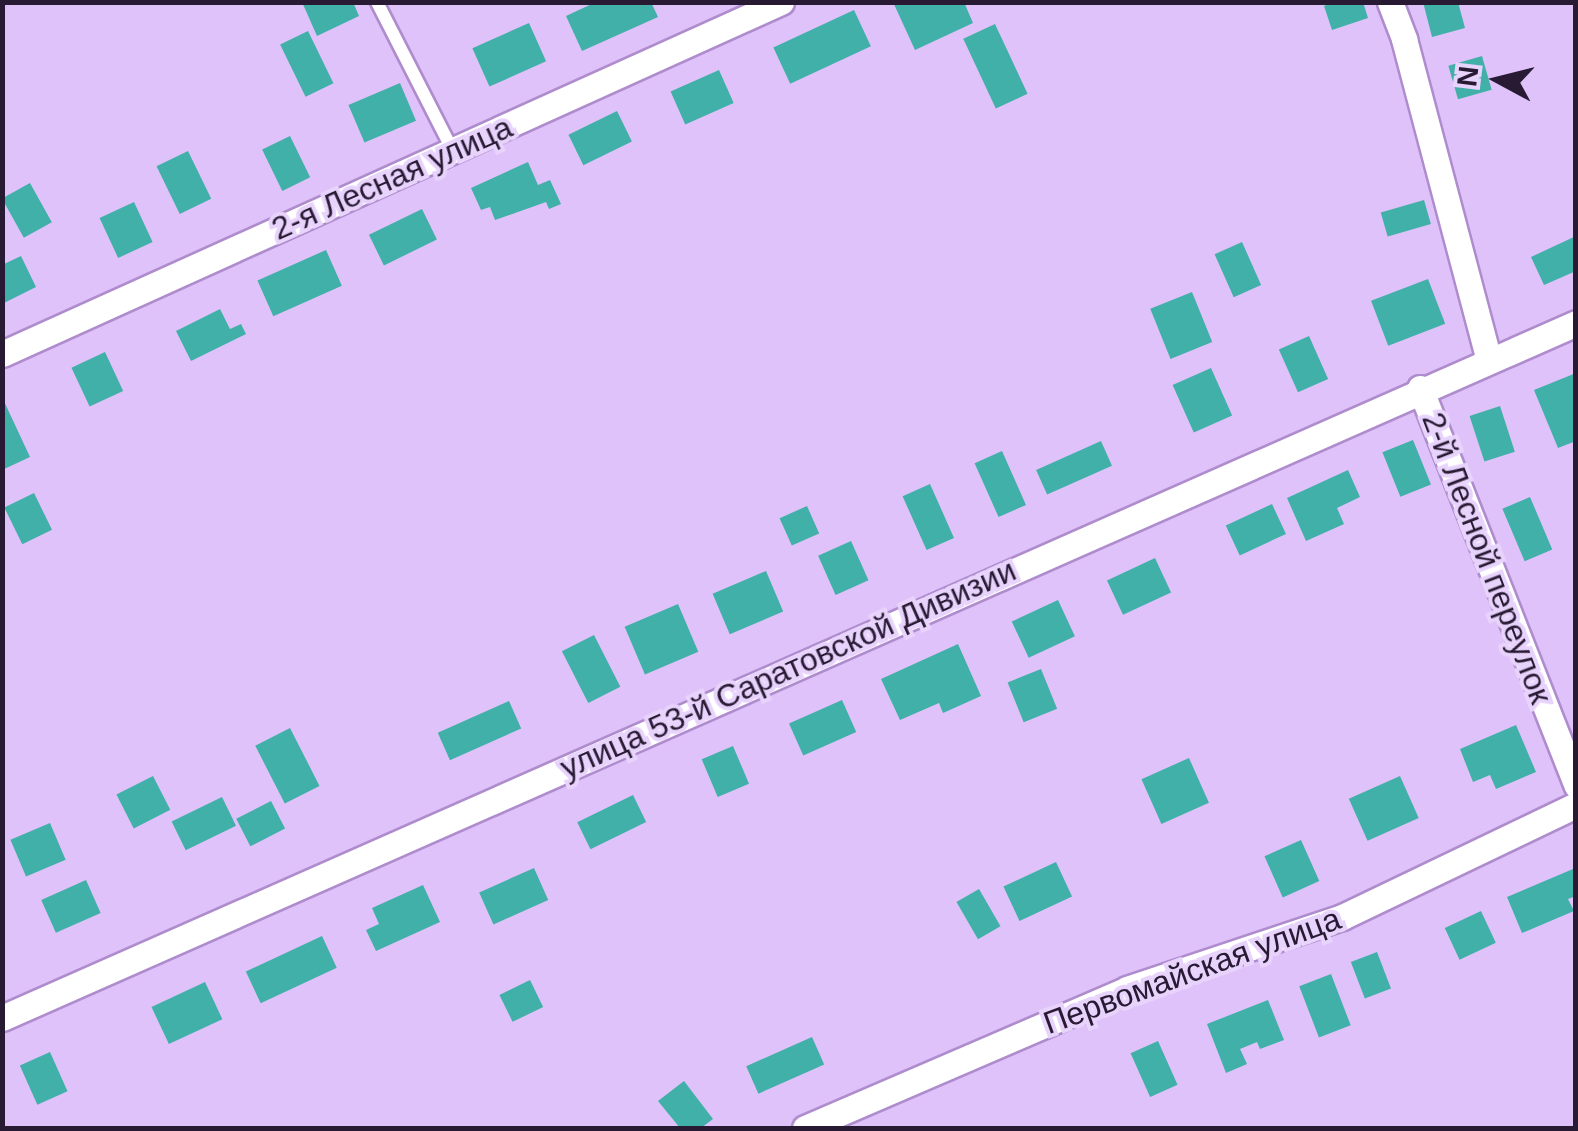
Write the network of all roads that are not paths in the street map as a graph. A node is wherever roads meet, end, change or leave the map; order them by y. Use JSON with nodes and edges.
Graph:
{"nodes":[{"id":1,"x":377,"y":2,"type":"edge"},
{"id":2,"x":780,"y":2,"type":"edge"},
{"id":3,"x":1390,"y":2,"type":"edge"},
{"id":4,"x":453,"y":151,"type":"junction"},
{"id":5,"x":1576,"y":322,"type":"edge"},
{"id":6,"x":2,"y":354,"type":"edge"},
{"id":7,"x":1488,"y":358,"type":"junction"},
{"id":8,"x":1420,"y":388,"type":"junction"},
{"id":9,"x":1576,"y":785,"type":"edge"},
{"id":10,"x":1576,"y":805,"type":"edge"},
{"id":11,"x":2,"y":1018,"type":"edge"},
{"id":12,"x":804,"y":1128,"type":"edge"}],
"edges":[{"from":1,"to":4,"type":"lane"},
{"from":2,"to":4,"type":"street","name":"2-я Лесная улица"},
{"from":3,"to":7,"type":"street"},
{"from":4,"to":6,"type":"street","name":"2-я Лесная улица"},
{"from":5,"to":7,"type":"street","name":"улица 53-й Саратовской Дивизии"},
{"from":7,"to":8,"type":"street","name":"улица 53-й Саратовской Дивизии"},
{"from":8,"to":9,"type":"street","name":"2-й Лесной переулок"},
{"from":8,"to":11,"type":"street","name":"улица 53-й Саратовской Дивизии"},
{"from":10,"to":12,"type":"street","name":"Первомайская улица"}]}
